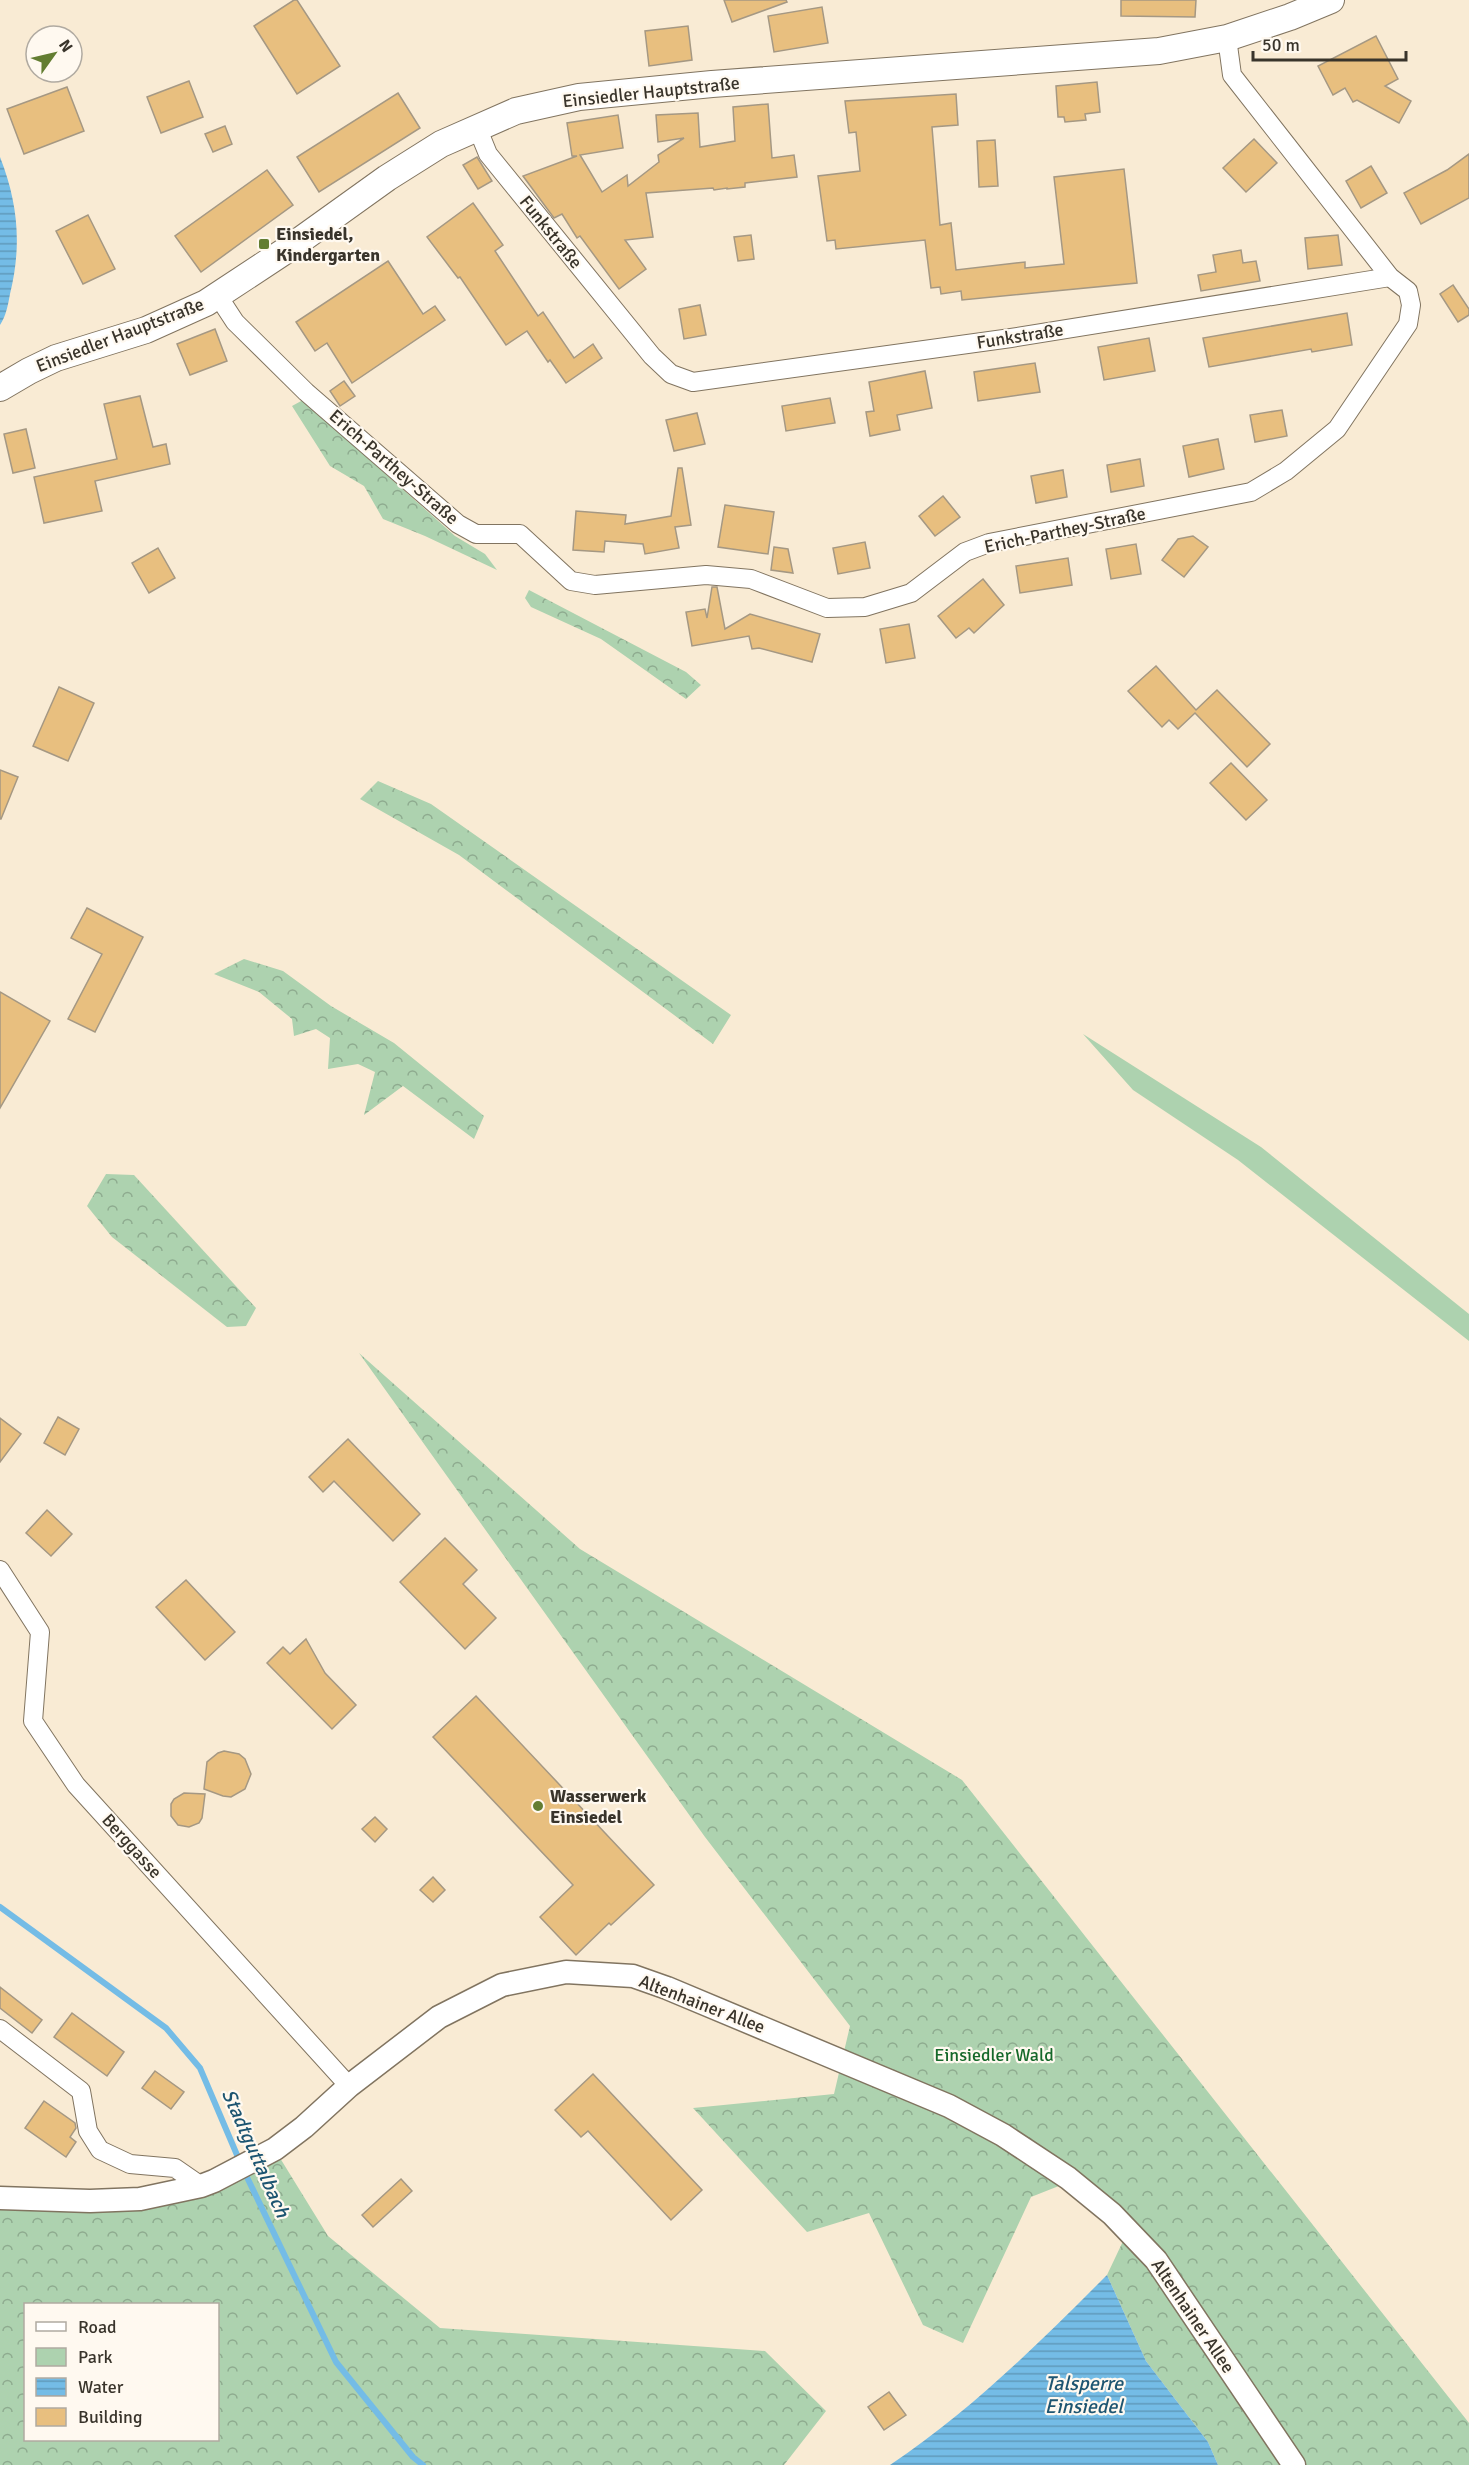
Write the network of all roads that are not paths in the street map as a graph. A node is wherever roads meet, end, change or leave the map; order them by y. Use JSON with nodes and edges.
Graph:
{"nodes":[{"id":1,"x":1331,"y":0,"type":"edge"},
{"id":2,"x":1227,"y":38,"type":"junction"},
{"id":3,"x":477,"y":127,"type":"junction"},
{"id":4,"x":1390,"y":278,"type":"junction"},
{"id":5,"x":218,"y":296,"type":"junction"},
{"id":6,"x":0,"y":388,"type":"edge"},
{"id":7,"x":0,"y":1570,"type":"edge"},
{"id":8,"x":0,"y":2029,"type":"edge"},
{"id":9,"x":349,"y":2086,"type":"junction"},
{"id":10,"x":208,"y":2184,"type":"junction"},
{"id":11,"x":0,"y":2198,"type":"edge"},
{"id":12,"x":1294,"y":2465,"type":"edge"}],
"edges":[{"from":1,"to":2,"type":"main road","name":"Einsiedler Hauptstraße"},
{"from":2,"to":3,"type":"main road","name":"Einsiedler Hauptstraße"},
{"from":2,"to":4,"type":"street"},
{"from":3,"to":4,"type":"street","name":"Funkstraße"},
{"from":3,"to":5,"type":"main road","name":"Einsiedler Hauptstraße"},
{"from":4,"to":5,"type":"street","name":"Erich-Parthey-Straße"},
{"from":5,"to":6,"type":"main road","name":"Einsiedler Hauptstraße"},
{"from":7,"to":9,"type":"street","name":"Berggasse"},
{"from":8,"to":10,"type":"street"},
{"from":9,"to":10,"type":"street","name":"Altenhainer Allee"},
{"from":9,"to":12,"type":"street","name":"Altenhainer Allee"},
{"from":10,"to":11,"type":"street","name":"Altenhainer Allee"}]}
